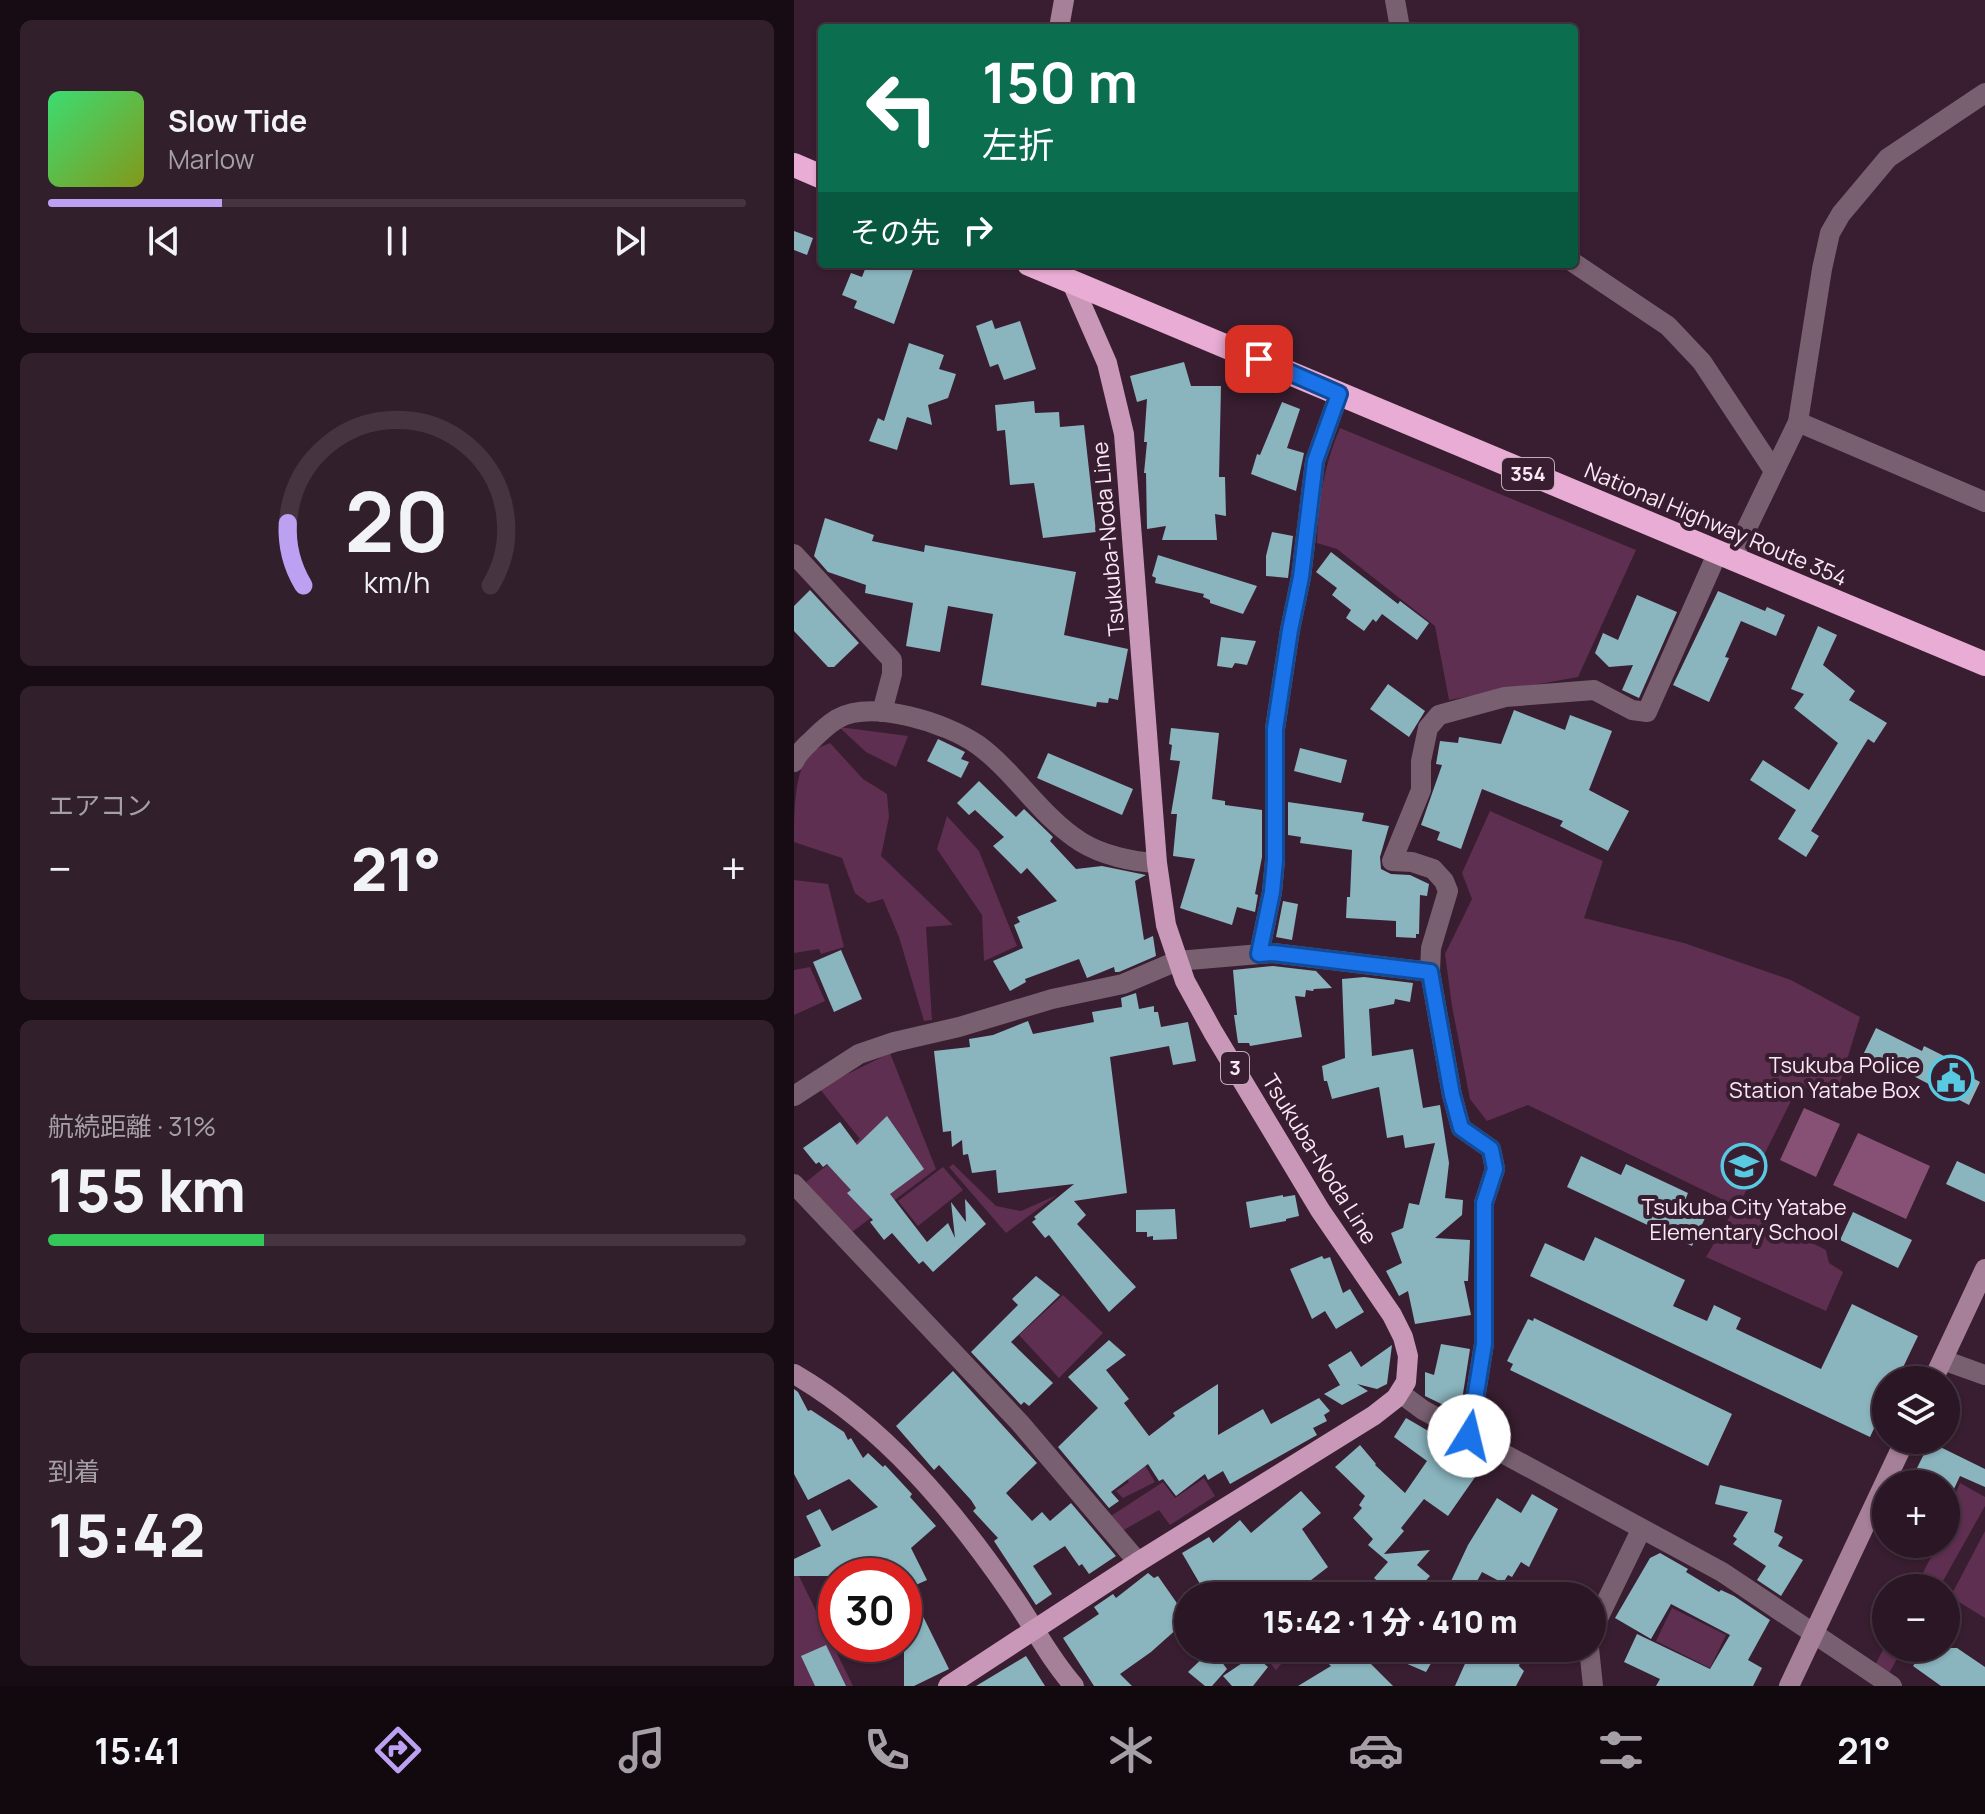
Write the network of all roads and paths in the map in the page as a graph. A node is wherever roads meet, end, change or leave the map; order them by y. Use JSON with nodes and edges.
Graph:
{"nodes":[{"id":1,"x":1064,"y":0,"type":"edge"},
{"id":2,"x":1395,"y":0,"type":"edge"},
{"id":3,"x":1060,"y":24,"type":"edge"},
{"id":4,"x":1399,"y":24,"type":"edge"},
{"id":5,"x":1985,"y":93,"type":"edge"},
{"id":6,"x":794,"y":165,"type":"edge"},
{"id":7,"x":818,"y":175,"type":"edge"},
{"id":8,"x":1578,"y":266,"type":"edge"},
{"id":9,"x":1046,"y":268,"type":"edge"},
{"id":10,"x":1068,"y":273,"type":"edge"},
{"id":11,"x":1339,"y":394,"type":"junction"},
{"id":12,"x":1798,"y":422,"type":"junction"},
{"id":13,"x":1774,"y":471,"type":"junction"},
{"id":14,"x":1985,"y":502,"type":"edge"},
{"id":15,"x":794,"y":554,"type":"edge"},
{"id":16,"x":1725,"y":556,"type":"junction"},
{"id":17,"x":1985,"y":664,"type":"edge"},
{"id":18,"x":882,"y":712,"type":"junction"},
{"id":19,"x":794,"y":762,"type":"edge"},
{"id":20,"x":1157,"y":863,"type":"junction"},
{"id":21,"x":1259,"y":954,"type":"junction"},
{"id":22,"x":1177,"y":961,"type":"junction"},
{"id":23,"x":1430,"y":972,"type":"junction"},
{"id":24,"x":794,"y":1096,"type":"edge"},
{"id":25,"x":794,"y":1184,"type":"edge"},
{"id":26,"x":1985,"y":1269,"type":"edge"},
{"id":27,"x":1943,"y":1360,"type":"junction"},
{"id":28,"x":1940,"y":1366,"type":"edge"},
{"id":29,"x":794,"y":1374,"type":"edge"},
{"id":30,"x":1985,"y":1375,"type":"edge"},
{"id":31,"x":1400,"y":1393,"type":"junction"},
{"id":32,"x":1469,"y":1436,"type":"junction"},
{"id":33,"x":1898,"y":1454,"type":"edge"},
{"id":34,"x":1641,"y":1530,"type":"junction"},
{"id":35,"x":1138,"y":1562,"type":"junction"},
{"id":36,"x":1606,"y":1602,"type":"edge"},
{"id":37,"x":1034,"y":1631,"type":"junction"},
{"id":38,"x":1814,"y":1634,"type":"junction"},
{"id":39,"x":1590,"y":1662,"type":"edge"},
{"id":40,"x":948,"y":1686,"type":"edge"},
{"id":41,"x":1074,"y":1686,"type":"edge"},
{"id":42,"x":1593,"y":1686,"type":"edge"},
{"id":43,"x":1789,"y":1686,"type":"edge"},
{"id":44,"x":1892,"y":1686,"type":"edge"}],
"edges":[{"from":1,"to":3,"type":"street"},
{"from":2,"to":4,"type":"street"},
{"from":5,"to":12,"type":"street"},
{"from":6,"to":7,"type":"highway"},
{"from":8,"to":13,"type":"street"},
{"from":9,"to":10,"type":"highway","name":"National Highway Route 354","number":"354"},
{"from":10,"to":11,"type":"highway","name":"National Highway Route 354","number":"354"},
{"from":10,"to":20,"type":"main road","name":"Tsukuba-Noda Line","number":"3"},
{"from":11,"to":16,"type":"highway","name":"National Highway Route 354","number":"354"},
{"from":11,"to":21,"type":"street"},
{"from":12,"to":13,"type":"street"},
{"from":12,"to":14,"type":"street"},
{"from":13,"to":16,"type":"street"},
{"from":15,"to":18,"type":"street"},
{"from":16,"to":17,"type":"highway","name":"National Highway Route 354","number":"354"},
{"from":16,"to":23,"type":"street"},
{"from":18,"to":19,"type":"street"},
{"from":18,"to":20,"type":"street"},
{"from":20,"to":22,"type":"main road","name":"Tsukuba-Noda Line","number":"3"},
{"from":21,"to":22,"type":"street"},
{"from":21,"to":23,"type":"street"},
{"from":22,"to":24,"type":"street"},
{"from":22,"to":31,"type":"main road","name":"Tsukuba-Noda Line","number":"3"},
{"from":23,"to":32,"type":"street"},
{"from":25,"to":35,"type":"street"},
{"from":26,"to":27,"type":"street"},
{"from":27,"to":28,"type":"street"},
{"from":27,"to":30,"type":"street"},
{"from":29,"to":37,"type":"street"},
{"from":31,"to":32,"type":"street"},
{"from":31,"to":35,"type":"main road"},
{"from":32,"to":34,"type":"street"},
{"from":33,"to":38,"type":"street"},
{"from":34,"to":36,"type":"street"},
{"from":34,"to":38,"type":"street"},
{"from":35,"to":37,"type":"main road"},
{"from":37,"to":40,"type":"main road"},
{"from":37,"to":41,"type":"street"},
{"from":38,"to":43,"type":"street"},
{"from":38,"to":44,"type":"street"},
{"from":39,"to":42,"type":"street"}]}
